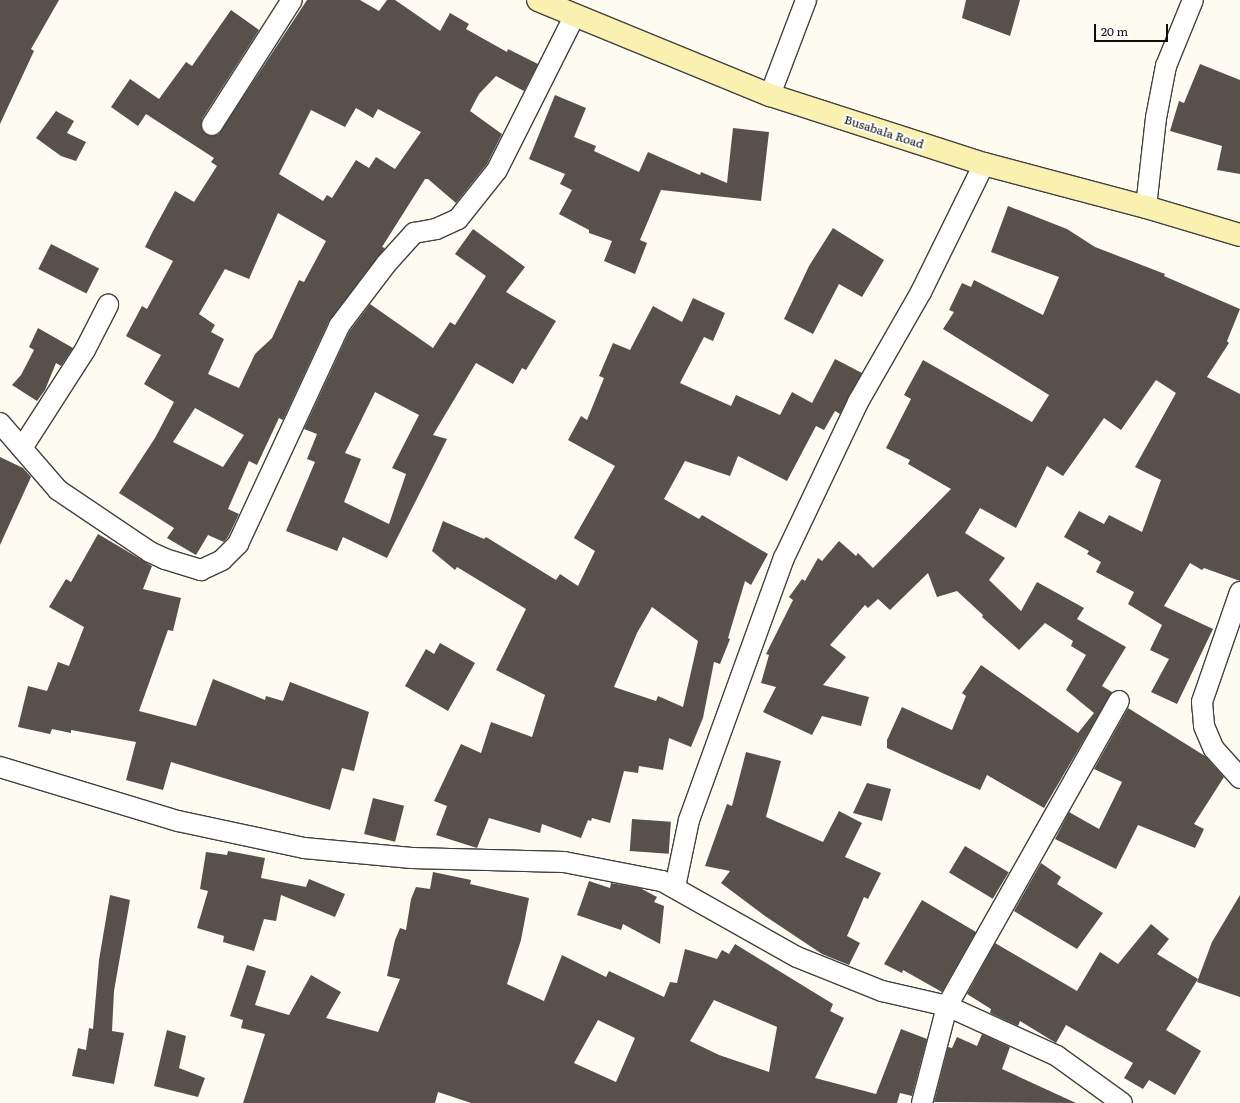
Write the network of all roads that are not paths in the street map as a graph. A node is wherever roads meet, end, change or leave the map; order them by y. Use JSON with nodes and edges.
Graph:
{"nodes":[{"id":1,"x":292,"y":0,"type":"edge"},
{"id":2,"x":538,"y":0,"type":"edge"},
{"id":3,"x":806,"y":0,"type":"edge"},
{"id":4,"x":1193,"y":0,"type":"edge"},
{"id":5,"x":576,"y":15,"type":"junction"},
{"id":6,"x":770,"y":95,"type":"junction"},
{"id":7,"x":212,"y":125,"type":"dead end"},
{"id":8,"x":984,"y":164,"type":"junction"},
{"id":9,"x":1146,"y":207,"type":"junction"},
{"id":10,"x":1240,"y":235,"type":"edge"},
{"id":11,"x":108,"y":305,"type":"dead end"},
{"id":12,"x":0,"y":423,"type":"edge"},
{"id":13,"x":22,"y":448,"type":"junction"},
{"id":14,"x":1240,"y":592,"type":"edge"},
{"id":15,"x":1120,"y":701,"type":"dead end"},
{"id":16,"x":0,"y":767,"type":"edge"},
{"id":17,"x":1240,"y":778,"type":"edge"},
{"id":18,"x":675,"y":887,"type":"junction"},
{"id":19,"x":947,"y":1006,"type":"junction"},
{"id":20,"x":922,"y":1103,"type":"edge"},
{"id":21,"x":1122,"y":1103,"type":"edge"}],
"edges":[{"from":1,"to":7,"type":"street"},
{"from":2,"to":5,"type":"street","name":"Busabala Road"},
{"from":3,"to":6,"type":"street"},
{"from":4,"to":9,"type":"street"},
{"from":5,"to":6,"type":"street","name":"Busabala Road"},
{"from":5,"to":13,"type":"street"},
{"from":6,"to":8,"type":"street","name":"Busabala Road"},
{"from":8,"to":9,"type":"street","name":"Busabala Road"},
{"from":8,"to":18,"type":"street"},
{"from":9,"to":10,"type":"street","name":"Busabala Road"},
{"from":11,"to":13,"type":"street"},
{"from":12,"to":13,"type":"street"},
{"from":14,"to":17,"type":"street"},
{"from":15,"to":19,"type":"street"},
{"from":16,"to":18,"type":"street"},
{"from":18,"to":19,"type":"street"},
{"from":19,"to":20,"type":"street"},
{"from":19,"to":21,"type":"street"}]}
